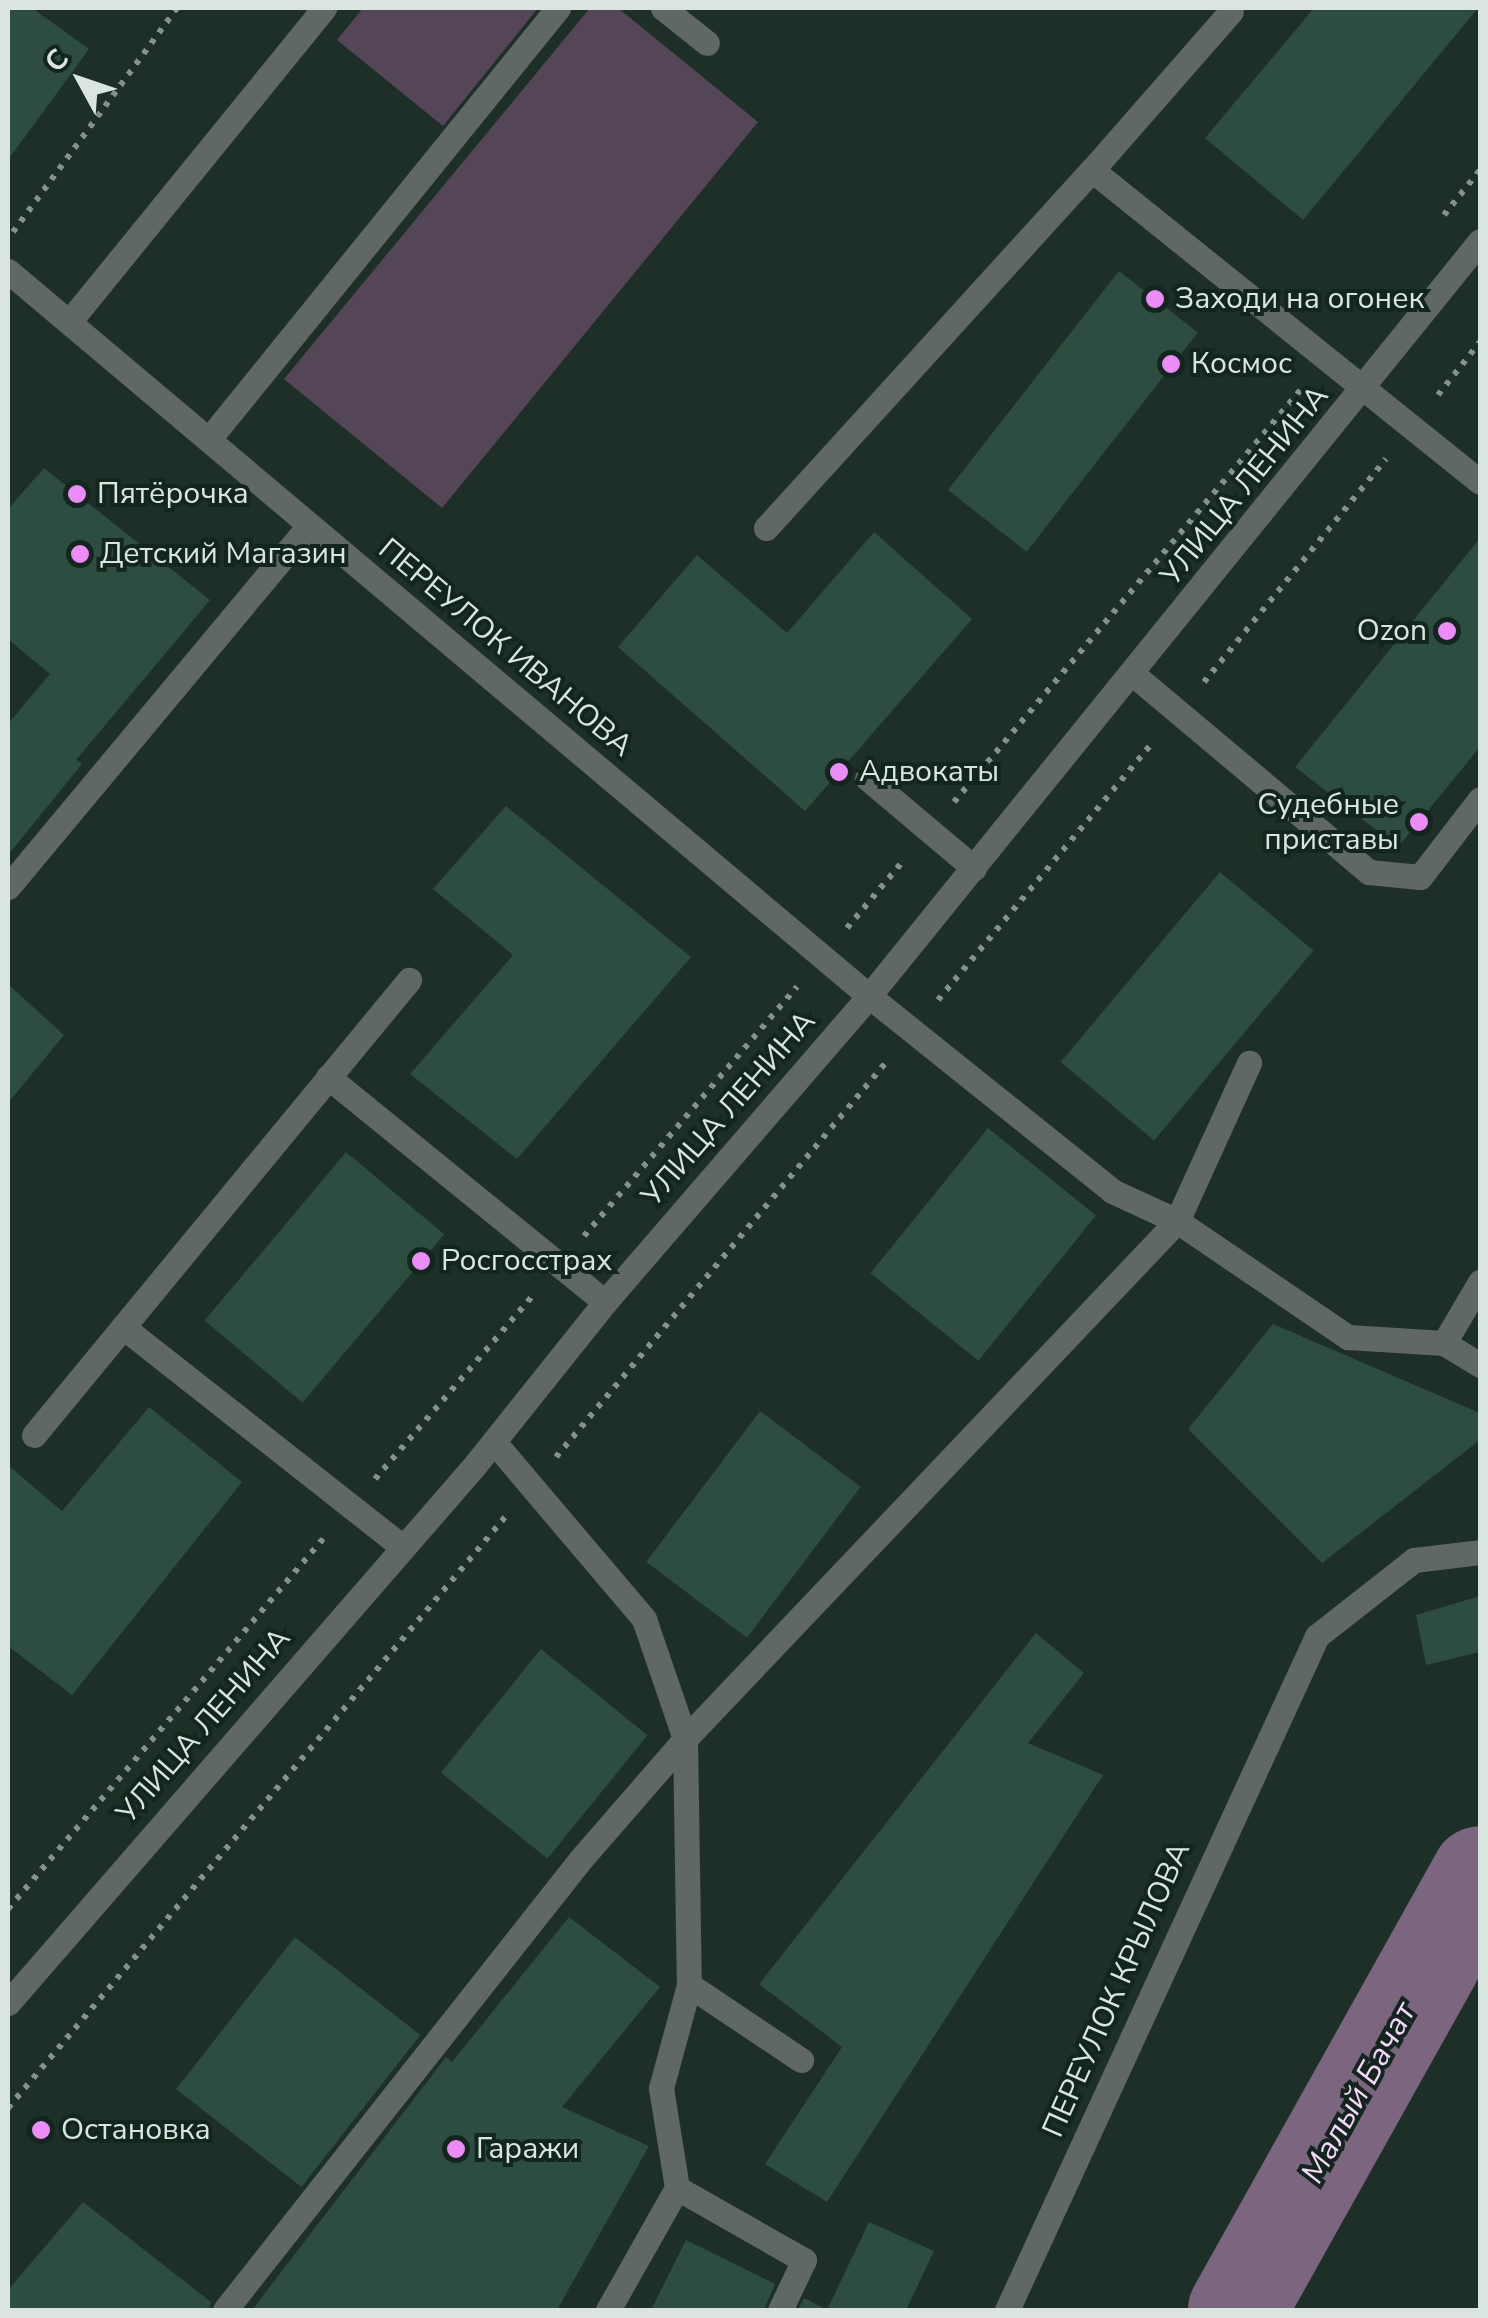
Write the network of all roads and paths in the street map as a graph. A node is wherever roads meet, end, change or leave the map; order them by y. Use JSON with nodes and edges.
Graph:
{"nodes":[{"id":1,"x":177,"y":8,"type":"edge"},
{"id":2,"x":324,"y":8,"type":"edge"},
{"id":3,"x":558,"y":8,"type":"edge"},
{"id":4,"x":663,"y":8,"type":"edge"},
{"id":5,"x":1231,"y":11,"type":"dead end"},
{"id":6,"x":706,"y":43,"type":"dead end"},
{"id":7,"x":1092,"y":170,"type":"junction"},
{"id":8,"x":8,"y":240,"type":"edge"},
{"id":9,"x":1480,"y":241,"type":"edge"},
{"id":10,"x":8,"y":271,"type":"edge"},
{"id":11,"x":69,"y":322,"type":"junction"},
{"id":12,"x":1480,"y":342,"type":"edge"},
{"id":13,"x":1364,"y":390,"type":"junction"},
{"id":14,"x":1412,"y":427,"type":"junction"},
{"id":15,"x":209,"y":439,"type":"junction"},
{"id":16,"x":1479,"y":479,"type":"edge"},
{"id":17,"x":308,"y":526,"type":"junction"},
{"id":18,"x":766,"y":528,"type":"dead end"},
{"id":19,"x":1174,"y":544,"type":"dead end"},
{"id":20,"x":1134,"y":675,"type":"junction"},
{"id":21,"x":1178,"y":712,"type":"junction"},
{"id":22,"x":868,"y":778,"type":"dead end"},
{"id":23,"x":1480,"y":799,"type":"edge"},
{"id":24,"x":930,"y":830,"type":"junction"},
{"id":25,"x":974,"y":868,"type":"junction"},
{"id":26,"x":8,"y":887,"type":"edge"},
{"id":27,"x":822,"y":956,"type":"junction"},
{"id":28,"x":409,"y":980,"type":"dead end"},
{"id":29,"x":869,"y":996,"type":"junction"},
{"id":30,"x":914,"y":1030,"type":"junction"},
{"id":31,"x":1248,"y":1063,"type":"dead end"},
{"id":32,"x":328,"y":1077,"type":"junction"},
{"id":33,"x":1176,"y":1221,"type":"junction"},
{"id":34,"x":559,"y":1265,"type":"junction"},
{"id":35,"x":1480,"y":1282,"type":"edge"},
{"id":36,"x":605,"y":1302,"type":"junction"},
{"id":37,"x":124,"y":1327,"type":"junction"},
{"id":38,"x":1444,"y":1342,"type":"junction"},
{"id":39,"x":1480,"y":1365,"type":"edge"},
{"id":40,"x":34,"y":1435,"type":"dead end"},
{"id":41,"x":494,"y":1442,"type":"junction"},
{"id":42,"x":532,"y":1486,"type":"junction"},
{"id":43,"x":352,"y":1506,"type":"junction"},
{"id":44,"x":401,"y":1546,"type":"junction"},
{"id":45,"x":1480,"y":1552,"type":"edge"},
{"id":46,"x":685,"y":1739,"type":"junction"},
{"id":47,"x":8,"y":1909,"type":"edge"},
{"id":48,"x":688,"y":1984,"type":"junction"},
{"id":49,"x":8,"y":2003,"type":"edge"},
{"id":50,"x":800,"y":2060,"type":"dead end"},
{"id":51,"x":8,"y":2108,"type":"edge"},
{"id":52,"x":677,"y":2188,"type":"junction"},
{"id":53,"x":225,"y":2310,"type":"edge"},
{"id":54,"x":608,"y":2310,"type":"edge"},
{"id":55,"x":780,"y":2310,"type":"edge"},
{"id":56,"x":1006,"y":2310,"type":"edge"}],
"edges":[{"from":1,"to":8,"type":"path"},
{"from":2,"to":11,"type":"street"},
{"from":3,"to":15,"type":"street"},
{"from":4,"to":6,"type":"street"},
{"from":5,"to":7,"type":"street"},
{"from":7,"to":13,"type":"street"},
{"from":7,"to":18,"type":"street"},
{"from":9,"to":13,"type":"street","name":"УЛИЦА ЛЕНИНА"},
{"from":10,"to":11,"type":"street","name":"ПЕРЕУЛОК ИВАНОВА"},
{"from":11,"to":15,"type":"street","name":"ПЕРЕУЛОК ИВАНОВА"},
{"from":12,"to":14,"type":"path"},
{"from":13,"to":14,"type":"street"},
{"from":13,"to":20,"type":"street","name":"УЛИЦА ЛЕНИНА"},
{"from":14,"to":16,"type":"street"},
{"from":14,"to":21,"type":"path"},
{"from":15,"to":17,"type":"street","name":"ПЕРЕУЛОК ИВАНОВА"},
{"from":17,"to":26,"type":"street"},
{"from":17,"to":27,"type":"street","name":"ПЕРЕУЛОК ИВАНОВА"},
{"from":19,"to":24,"type":"path"},
{"from":20,"to":21,"type":"street"},
{"from":20,"to":25,"type":"street","name":"УЛИЦА ЛЕНИНА"},
{"from":21,"to":23,"type":"street"},
{"from":21,"to":30,"type":"path"},
{"from":22,"to":24,"type":"street"},
{"from":24,"to":25,"type":"street"},
{"from":24,"to":27,"type":"path"},
{"from":25,"to":29,"type":"street","name":"УЛИЦА ЛЕНИНА"},
{"from":27,"to":29,"type":"street","name":"ПЕРЕУЛОК ИВАНОВА"},
{"from":27,"to":34,"type":"path"},
{"from":28,"to":32,"type":"street"},
{"from":29,"to":30,"type":"street","name":"ПЕРЕУЛОК ИВАНОВА"},
{"from":29,"to":36,"type":"street","name":"УЛИЦА ЛЕНИНА"},
{"from":30,"to":33,"type":"street","name":"ПЕРЕУЛОК ИВАНОВА"},
{"from":30,"to":42,"type":"path"},
{"from":31,"to":33,"type":"street"},
{"from":32,"to":34,"type":"street"},
{"from":32,"to":37,"type":"street"},
{"from":33,"to":38,"type":"street","name":"ПЕРЕУЛОК ИВАНОВА"},
{"from":33,"to":46,"type":"street"},
{"from":34,"to":36,"type":"street"},
{"from":34,"to":43,"type":"path"},
{"from":35,"to":38,"type":"street"},
{"from":36,"to":41,"type":"street","name":"УЛИЦА ЛЕНИНА"},
{"from":37,"to":40,"type":"street"},
{"from":37,"to":43,"type":"street"},
{"from":38,"to":39,"type":"street"},
{"from":41,"to":42,"type":"street"},
{"from":41,"to":44,"type":"street","name":"УЛИЦА ЛЕНИНА"},
{"from":42,"to":46,"type":"street"},
{"from":42,"to":51,"type":"path"},
{"from":43,"to":44,"type":"street"},
{"from":43,"to":47,"type":"path"},
{"from":44,"to":49,"type":"street","name":"УЛИЦА ЛЕНИНА"},
{"from":45,"to":56,"type":"street","name":"ПЕРЕУЛОК КРЫЛОВА"},
{"from":46,"to":48,"type":"street"},
{"from":46,"to":53,"type":"street"},
{"from":48,"to":50,"type":"street"},
{"from":48,"to":52,"type":"street"},
{"from":52,"to":54,"type":"street"},
{"from":52,"to":55,"type":"street"}]}
